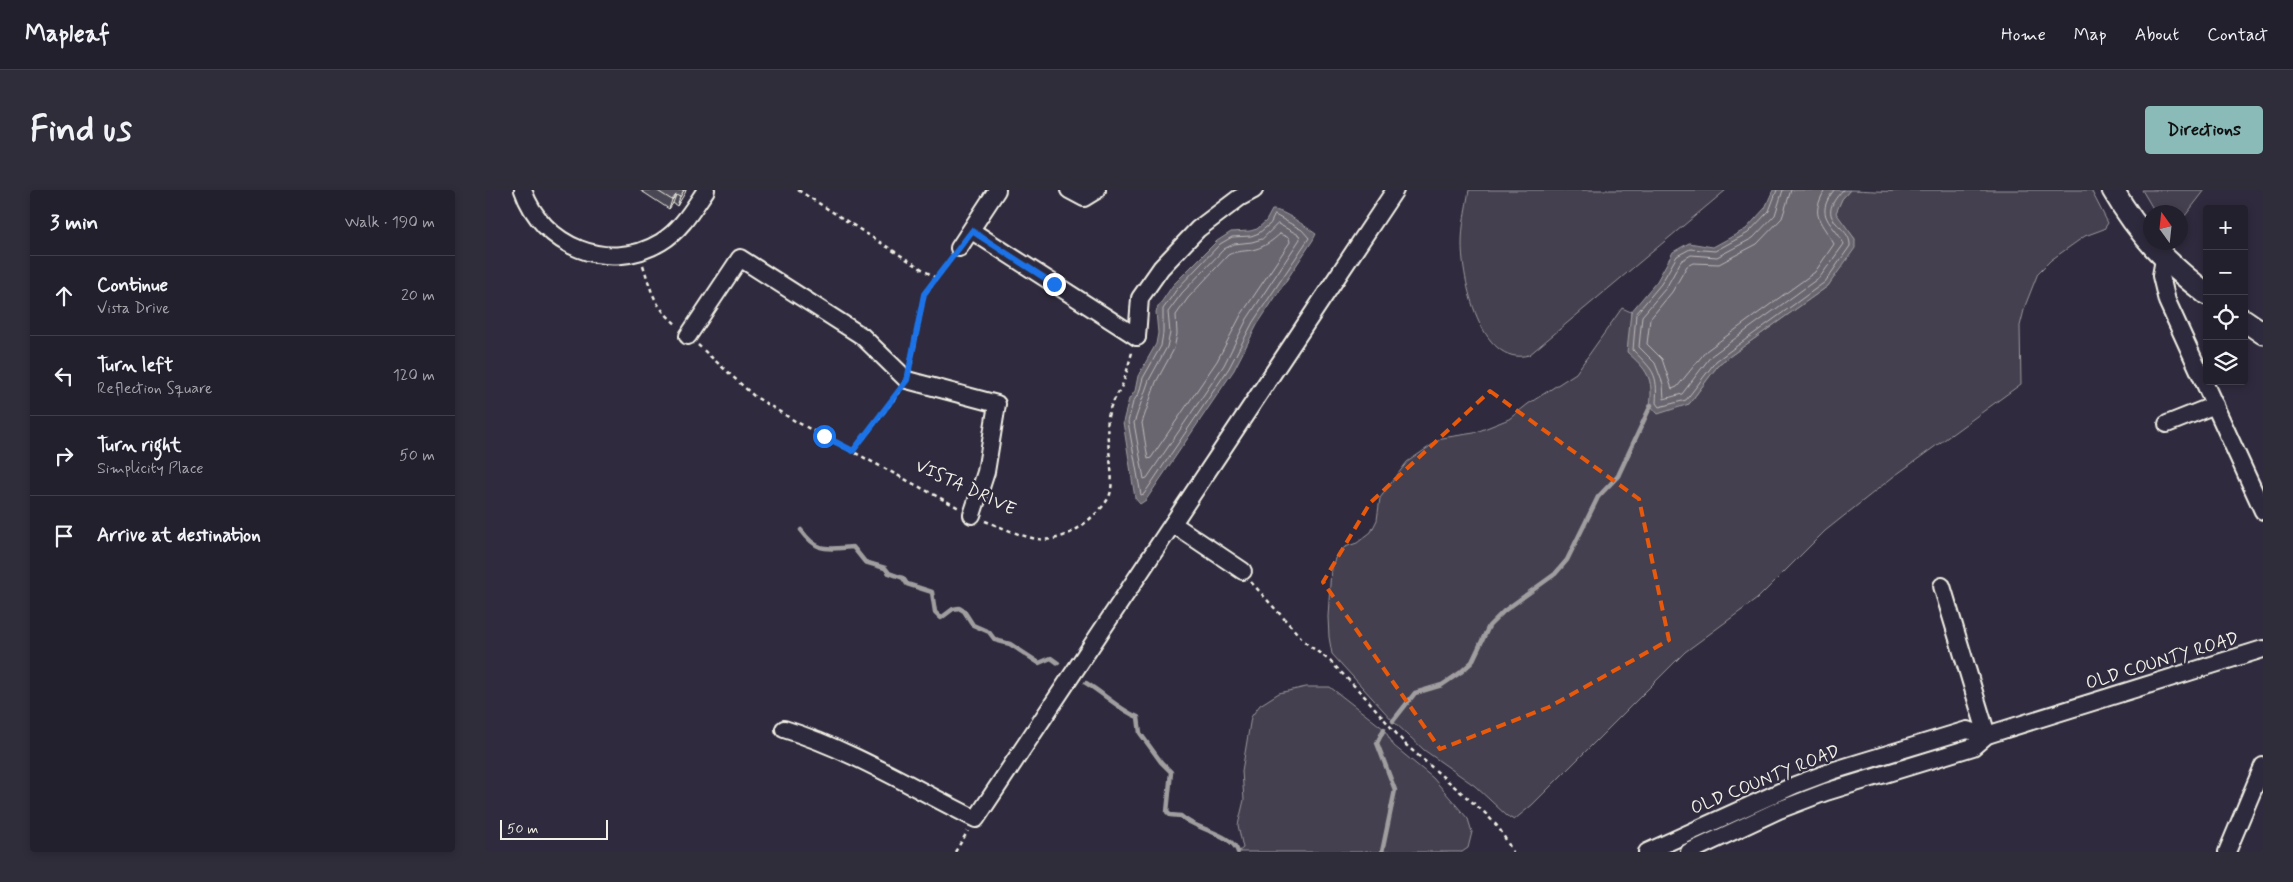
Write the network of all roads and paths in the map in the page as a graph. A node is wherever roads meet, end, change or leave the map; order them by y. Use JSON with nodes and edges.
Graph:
{"nodes":[{"id":1,"x":523,"y":190,"type":"edge"},
{"id":2,"x":706,"y":190,"type":"edge"},
{"id":3,"x":798,"y":190,"type":"edge"},
{"id":4,"x":997,"y":190,"type":"edge"},
{"id":5,"x":1069,"y":190,"type":"edge"},
{"id":6,"x":1097,"y":190,"type":"edge"},
{"id":7,"x":1254,"y":190,"type":"edge"},
{"id":8,"x":1395,"y":190,"type":"edge"},
{"id":9,"x":2113,"y":190,"type":"edge"},
{"id":10,"x":1235,"y":194,"type":"edge"},
{"id":11,"x":972,"y":231,"type":"junction"},
{"id":12,"x":959,"y":248,"type":"joint"},
{"id":13,"x":639,"y":252,"type":"junction"},
{"id":14,"x":2164,"y":259,"type":"junction"},
{"id":15,"x":936,"y":278,"type":"junction"},
{"id":16,"x":2203,"y":291,"type":"edge"},
{"id":17,"x":2248,"y":323,"type":"edge"},
{"id":18,"x":2263,"y":333,"type":"edge"},
{"id":19,"x":688,"y":336,"type":"junction"},
{"id":20,"x":1137,"y":338,"type":"junction"},
{"id":21,"x":907,"y":380,"type":"junction"},
{"id":22,"x":2215,"y":405,"type":"junction"},
{"id":23,"x":2167,"y":424,"type":"dead end"},
{"id":24,"x":853,"y":451,"type":"junction"},
{"id":25,"x":2263,"y":511,"type":"edge"},
{"id":26,"x":972,"y":514,"type":"junction"},
{"id":27,"x":1173,"y":524,"type":"junction"},
{"id":28,"x":1243,"y":571,"type":"joint"},
{"id":29,"x":1942,"y":586,"type":"dead end"},
{"id":30,"x":2263,"y":649,"type":"edge"},
{"id":31,"x":784,"y":729,"type":"dead end"},
{"id":32,"x":1987,"y":735,"type":"junction"},
{"id":33,"x":1890,"y":753,"type":"junction"},
{"id":34,"x":2263,"y":766,"type":"edge"},
{"id":35,"x":1896,"y":770,"type":"junction"},
{"id":36,"x":976,"y":819,"type":"junction"},
{"id":37,"x":1717,"y":819,"type":"junction"},
{"id":38,"x":1725,"y":835,"type":"junction"},
{"id":39,"x":955,"y":852,"type":"edge"},
{"id":40,"x":1513,"y":852,"type":"edge"},
{"id":41,"x":1647,"y":852,"type":"edge"},
{"id":42,"x":1689,"y":852,"type":"edge"},
{"id":43,"x":2227,"y":852,"type":"edge"}],
"edges":[{"from":1,"to":13,"type":"street"},
{"from":2,"to":13,"type":"street"},
{"from":3,"to":15,"type":"path"},
{"from":4,"to":11,"type":"street"},
{"from":5,"to":6,"type":"street"},
{"from":7,"to":10,"type":"street"},
{"from":8,"to":27,"type":"street"},
{"from":9,"to":14,"type":"main road"},
{"from":10,"to":20,"type":"street"},
{"from":11,"to":12,"type":"street"},
{"from":11,"to":20,"type":"street"},
{"from":12,"to":15,"type":"path"},
{"from":13,"to":19,"type":"path","name":"VISTA DRIVE"},
{"from":14,"to":16,"type":"main road"},
{"from":14,"to":22,"type":"street"},
{"from":15,"to":21,"type":"path"},
{"from":17,"to":18,"type":"main road"},
{"from":19,"to":21,"type":"street"},
{"from":19,"to":24,"type":"path","name":"VISTA DRIVE"},
{"from":20,"to":26,"type":"path","name":"VISTA DRIVE"},
{"from":21,"to":24,"type":"path"},
{"from":21,"to":26,"type":"street"},
{"from":22,"to":23,"type":"street"},
{"from":22,"to":25,"type":"street"},
{"from":24,"to":26,"type":"path","name":"VISTA DRIVE"},
{"from":27,"to":28,"type":"street"},
{"from":27,"to":36,"type":"street"},
{"from":28,"to":40,"type":"path"},
{"from":29,"to":32,"type":"street"},
{"from":30,"to":32,"type":"street","name":"OLD COUNTY ROAD"},
{"from":31,"to":36,"type":"street"},
{"from":32,"to":33,"type":"street","name":"OLD COUNTY ROAD"},
{"from":32,"to":35,"type":"street","name":"OLD COUNTY ROAD"},
{"from":33,"to":35,"type":"street"},
{"from":33,"to":37,"type":"street","name":"OLD COUNTY ROAD"},
{"from":34,"to":43,"type":"street"},
{"from":35,"to":38,"type":"street","name":"OLD COUNTY ROAD"},
{"from":36,"to":39,"type":"path"},
{"from":37,"to":38,"type":"street"},
{"from":37,"to":41,"type":"street","name":"OLD COUNTY ROAD"},
{"from":38,"to":42,"type":"street","name":"OLD COUNTY ROAD"}]}
